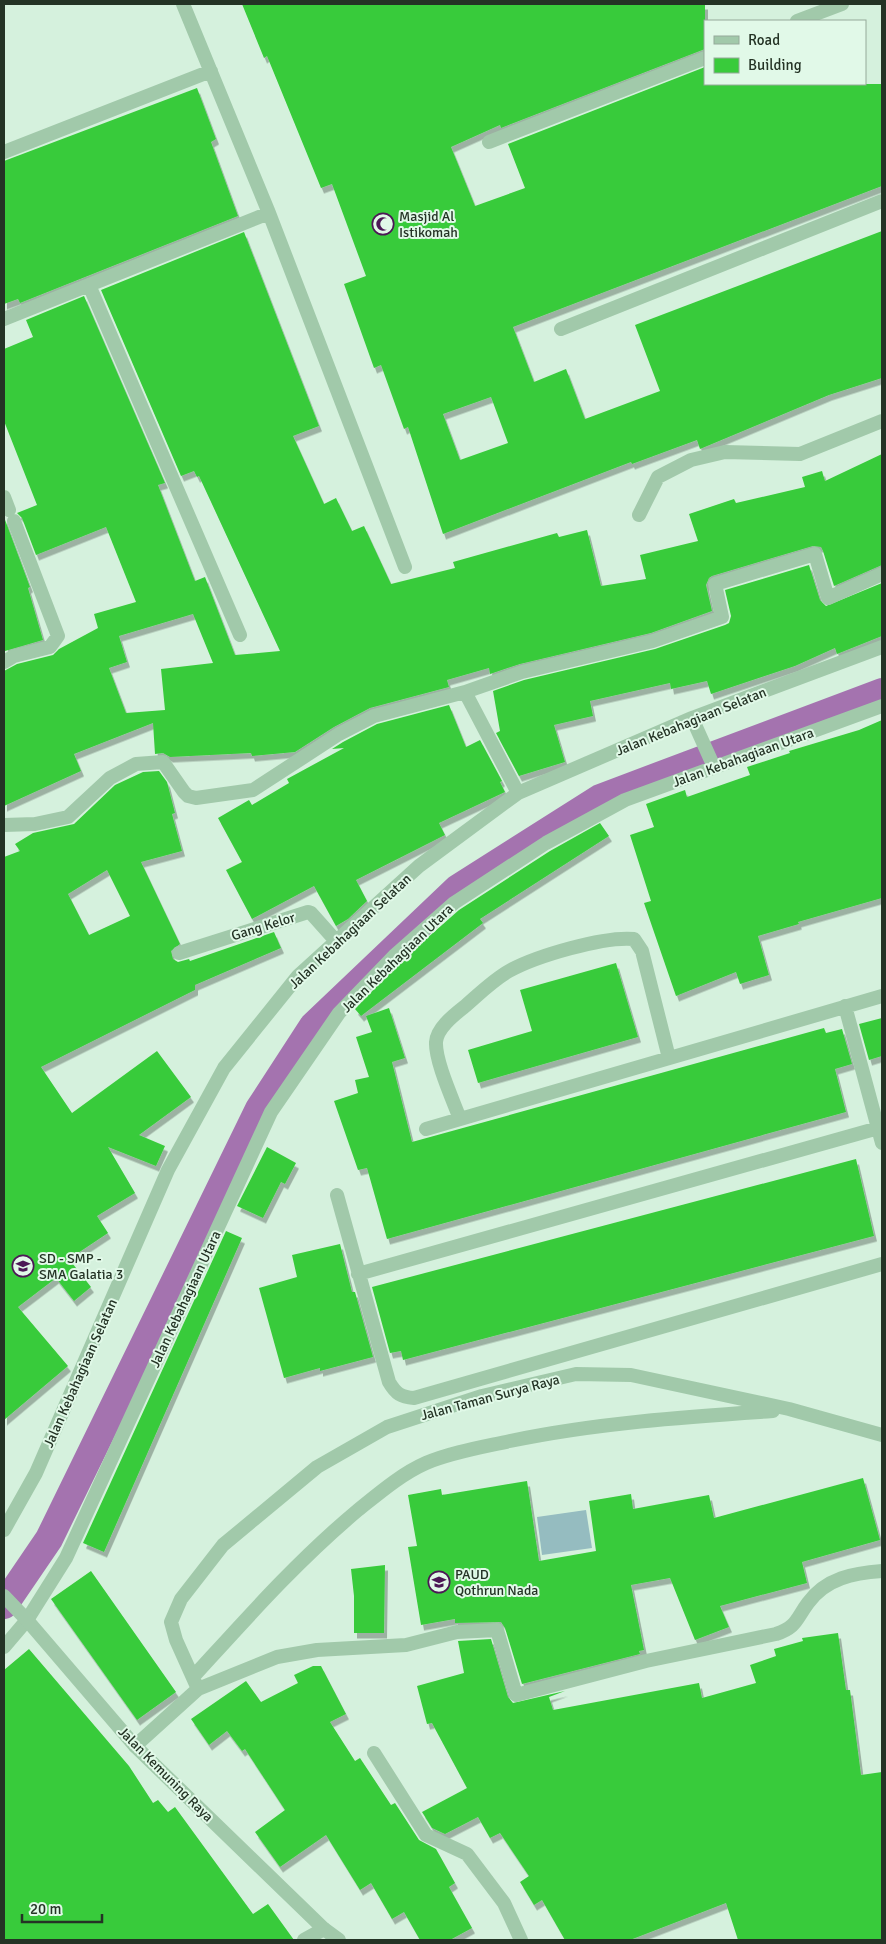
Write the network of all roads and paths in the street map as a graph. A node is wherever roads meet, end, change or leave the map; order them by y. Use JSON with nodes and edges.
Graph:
{"nodes":[{"id":1,"x":183,"y":4,"type":"edge"},
{"id":2,"x":842,"y":4,"type":"edge"},
{"id":3,"x":800,"y":20,"type":"edge"},
{"id":4,"x":704,"y":58,"type":"edge"},
{"id":5,"x":211,"y":71,"type":"junction"},
{"id":6,"x":489,"y":142,"type":"dead end"},
{"id":7,"x":4,"y":152,"type":"edge"},
{"id":8,"x":882,"y":201,"type":"edge"},
{"id":9,"x":269,"y":213,"type":"junction"},
{"id":10,"x":89,"y":285,"type":"junction"},
{"id":11,"x":4,"y":319,"type":"edge"},
{"id":12,"x":561,"y":329,"type":"dead end"},
{"id":13,"x":882,"y":421,"type":"edge"},
{"id":14,"x":4,"y":497,"type":"edge"},
{"id":15,"x":639,"y":515,"type":"dead end"},
{"id":16,"x":405,"y":567,"type":"dead end"},
{"id":17,"x":882,"y":574,"type":"edge"},
{"id":18,"x":240,"y":636,"type":"dead end"},
{"id":19,"x":882,"y":647,"type":"edge"},
{"id":20,"x":4,"y":662,"type":"edge"},
{"id":21,"x":465,"y":692,"type":"junction"},
{"id":22,"x":882,"y":706,"type":"edge"},
{"id":23,"x":694,"y":721,"type":"junction"},
{"id":24,"x":713,"y":765,"type":"junction"},
{"id":25,"x":518,"y":793,"type":"junction"},
{"id":26,"x":4,"y":825,"type":"edge"},
{"id":27,"x":336,"y":941,"type":"junction"},
{"id":28,"x":179,"y":953,"type":"dead end"},
{"id":29,"x":882,"y":996,"type":"edge"},
{"id":30,"x":845,"y":1006,"type":"junction"},
{"id":31,"x":669,"y":1058,"type":"junction"},
{"id":32,"x":460,"y":1119,"type":"junction"},
{"id":33,"x":880,"y":1128,"type":"edge"},
{"id":34,"x":426,"y":1129,"type":"dead end"},
{"id":35,"x":882,"y":1143,"type":"edge"},
{"id":36,"x":337,"y":1195,"type":"dead end"},
{"id":37,"x":882,"y":1264,"type":"edge"},
{"id":38,"x":358,"y":1274,"type":"junction"},
{"id":39,"x":789,"y":1409,"type":"junction"},
{"id":40,"x":882,"y":1435,"type":"edge"},
{"id":41,"x":4,"y":1530,"type":"edge"},
{"id":42,"x":882,"y":1571,"type":"edge"},
{"id":43,"x":4,"y":1596,"type":"edge"},
{"id":44,"x":24,"y":1616,"type":"junction"},
{"id":45,"x":4,"y":1646,"type":"edge"},
{"id":46,"x":196,"y":1683,"type":"junction"},
{"id":47,"x":135,"y":1746,"type":"junction"},
{"id":48,"x":374,"y":1753,"type":"dead end"},
{"id":49,"x":324,"y":1929,"type":"junction"},
{"id":50,"x":304,"y":1940,"type":"edge"},
{"id":51,"x":340,"y":1940,"type":"edge"},
{"id":52,"x":521,"y":1940,"type":"edge"}],
"edges":[{"from":1,"to":5,"type":"street"},
{"from":2,"to":3,"type":"street"},
{"from":4,"to":6,"type":"street"},
{"from":5,"to":7,"type":"street"},
{"from":5,"to":9,"type":"street"},
{"from":8,"to":12,"type":"street"},
{"from":9,"to":10,"type":"street"},
{"from":9,"to":16,"type":"street"},
{"from":10,"to":11,"type":"street"},
{"from":10,"to":18,"type":"street"},
{"from":13,"to":15,"type":"street"},
{"from":14,"to":20,"type":"street"},
{"from":17,"to":21,"type":"street"},
{"from":19,"to":23,"type":"street","name":"Jalan Kebahagiaan Selatan"},
{"from":21,"to":25,"type":"street"},
{"from":21,"to":26,"type":"street"},
{"from":22,"to":24,"type":"street","name":"Jalan Kebahagiaan Utara"},
{"from":23,"to":24,"type":"street"},
{"from":23,"to":25,"type":"street","name":"Jalan Kebahagiaan Selatan"},
{"from":24,"to":44,"type":"street","name":"Jalan Kebahagiaan Utara"},
{"from":25,"to":27,"type":"street","name":"Jalan Kebahagiaan Selatan"},
{"from":27,"to":28,"type":"street","name":"Gang Kelor"},
{"from":27,"to":41,"type":"street","name":"Jalan Kebahagiaan Selatan"},
{"from":29,"to":30,"type":"street"},
{"from":30,"to":31,"type":"street"},
{"from":30,"to":33,"type":"street"},
{"from":31,"to":32,"type":"street"},
{"from":31,"to":32,"type":"street"},
{"from":32,"to":34,"type":"street"},
{"from":33,"to":35,"type":"street"},
{"from":33,"to":38,"type":"street"},
{"from":36,"to":38,"type":"street"},
{"from":37,"to":38,"type":"street"},
{"from":39,"to":40,"type":"street","name":"Jalan Taman Surya Raya"},
{"from":39,"to":46,"type":"street"},
{"from":39,"to":46,"type":"street","name":"Jalan Taman Surya Raya"},
{"from":42,"to":46,"type":"street"},
{"from":43,"to":44,"type":"street","name":"Jalan Kemuning Raya"},
{"from":44,"to":45,"type":"street","name":"Jalan Kebahagiaan Utara"},
{"from":44,"to":47,"type":"street","name":"Jalan Kemuning Raya"},
{"from":46,"to":47,"type":"street"},
{"from":47,"to":49,"type":"street","name":"Jalan Kemuning Raya"},
{"from":48,"to":52,"type":"street"},
{"from":49,"to":50,"type":"street"},
{"from":49,"to":51,"type":"street","name":"Jalan Kemuning Raya"}]}
